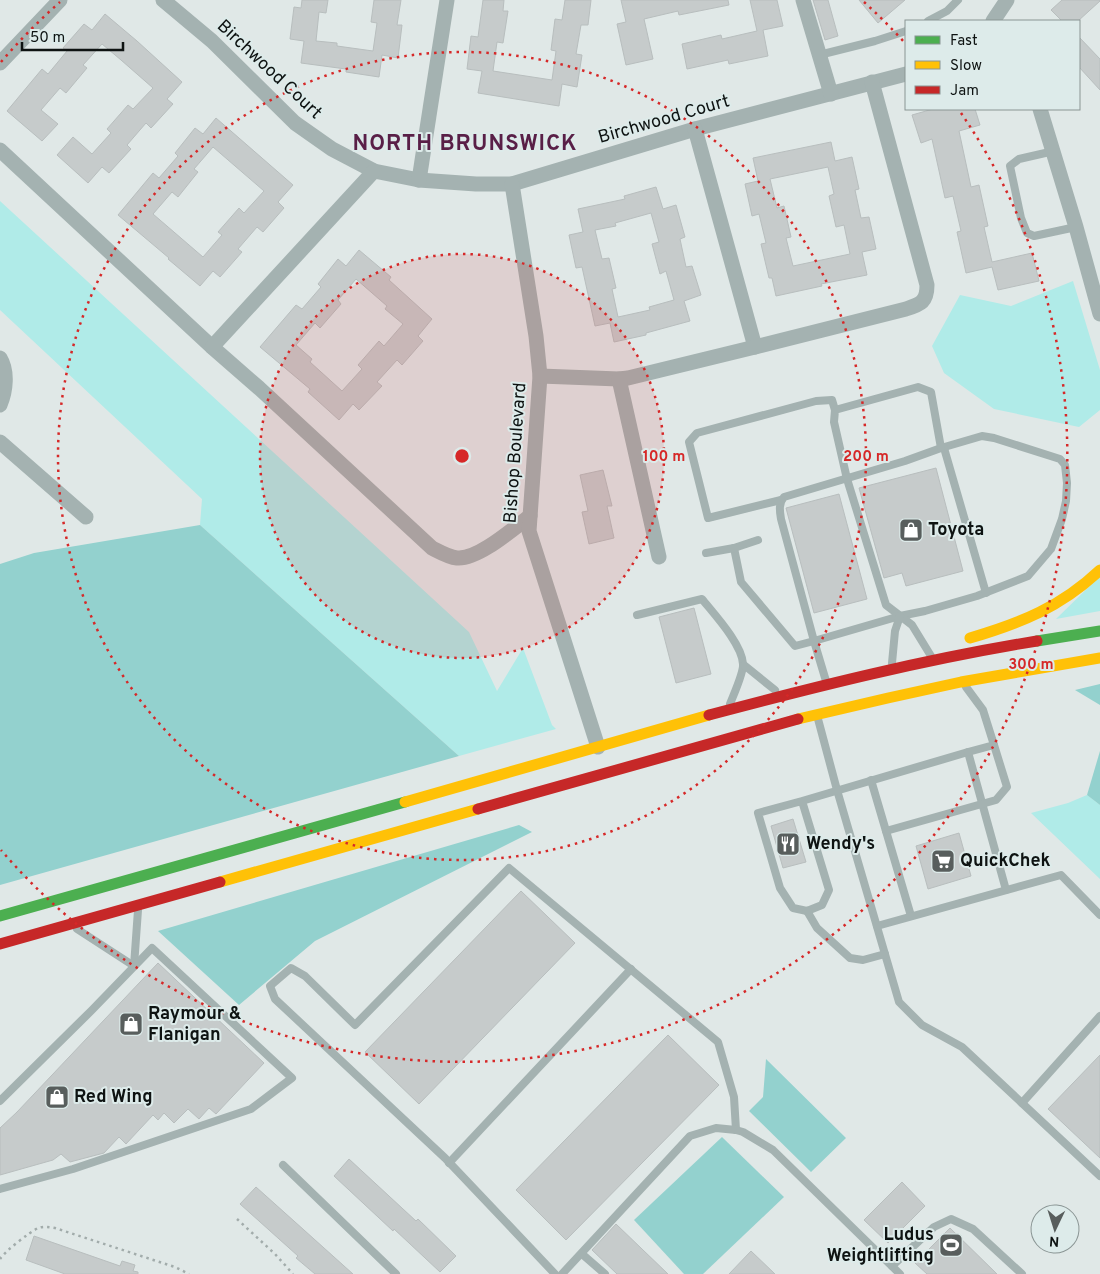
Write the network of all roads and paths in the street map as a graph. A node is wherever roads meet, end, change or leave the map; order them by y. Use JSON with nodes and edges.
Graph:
{"nodes":[{"id":1,"x":60,"y":0,"type":"edge"},
{"id":2,"x":163,"y":0,"type":"edge"},
{"id":3,"x":447,"y":0,"type":"edge"},
{"id":4,"x":803,"y":0,"type":"edge"},
{"id":5,"x":958,"y":0,"type":"edge"},
{"id":6,"x":1007,"y":0,"type":"edge"},
{"id":7,"x":930,"y":20,"type":"edge"},
{"id":8,"x":994,"y":20,"type":"edge"},
{"id":9,"x":905,"y":31,"type":"edge"},
{"id":10,"x":819,"y":55,"type":"junction"},
{"id":11,"x":0,"y":63,"type":"edge"},
{"id":12,"x":905,"y":74,"type":"edge"},
{"id":13,"x":872,"y":82,"type":"junction"},
{"id":14,"x":830,"y":94,"type":"junction"},
{"id":15,"x":1040,"y":110,"type":"edge"},
{"id":16,"x":695,"y":129,"type":"junction"},
{"id":17,"x":0,"y":150,"type":"edge"},
{"id":18,"x":1054,"y":151,"type":"junction"},
{"id":19,"x":374,"y":171,"type":"junction"},
{"id":20,"x":419,"y":180,"type":"junction"},
{"id":21,"x":512,"y":184,"type":"junction"},
{"id":22,"x":1076,"y":227,"type":"junction"},
{"id":23,"x":1100,"y":314,"type":"edge"},
{"id":24,"x":212,"y":347,"type":"junction"},
{"id":25,"x":755,"y":347,"type":"junction"},
{"id":26,"x":0,"y":358,"type":"edge"},
{"id":27,"x":540,"y":376,"type":"junction"},
{"id":28,"x":619,"y":379,"type":"junction"},
{"id":29,"x":0,"y":405,"type":"edge"},
{"id":30,"x":835,"y":410,"type":"junction"},
{"id":31,"x":0,"y":442,"type":"edge"},
{"id":32,"x":943,"y":448,"type":"junction"},
{"id":33,"x":847,"y":479,"type":"junction"},
{"id":34,"x":781,"y":500,"type":"junction"},
{"id":35,"x":530,"y":516,"type":"junction"},
{"id":36,"x":86,"y":517,"type":"dead end"},
{"id":37,"x":758,"y":540,"type":"dead end"},
{"id":38,"x":734,"y":548,"type":"junction"},
{"id":39,"x":706,"y":553,"type":"dead end"},
{"id":40,"x":659,"y":557,"type":"dead end"},
{"id":41,"x":1100,"y":570,"type":"edge"},
{"id":42,"x":986,"y":593,"type":"junction"},
{"id":43,"x":637,"y":614,"type":"dead end"},
{"id":44,"x":900,"y":616,"type":"junction"},
{"id":45,"x":1100,"y":631,"type":"edge"},
{"id":46,"x":814,"y":641,"type":"junction"},
{"id":47,"x":1100,"y":658,"type":"edge"},
{"id":48,"x":933,"y":660,"type":"junction"},
{"id":49,"x":744,"y":665,"type":"junction"},
{"id":50,"x":891,"y":669,"type":"junction"},
{"id":51,"x":1090,"y":671,"type":"dead end"},
{"id":52,"x":1005,"y":674,"type":"junction"},
{"id":53,"x":962,"y":682,"type":"junction"},
{"id":54,"x":827,"y":685,"type":"junction"},
{"id":55,"x":782,"y":696,"type":"junction"},
{"id":56,"x":727,"y":711,"type":"junction"},
{"id":57,"x":817,"y":715,"type":"junction"},
{"id":58,"x":994,"y":745,"type":"junction"},
{"id":59,"x":598,"y":747,"type":"junction"},
{"id":60,"x":968,"y":752,"type":"junction"},
{"id":61,"x":871,"y":780,"type":"junction"},
{"id":62,"x":837,"y":790,"type":"junction"},
{"id":63,"x":802,"y":801,"type":"junction"},
{"id":64,"x":981,"y":804,"type":"junction"},
{"id":65,"x":886,"y":831,"type":"junction"},
{"id":66,"x":1006,"y":890,"type":"junction"},
{"id":67,"x":138,"y":905,"type":"junction"},
{"id":68,"x":807,"y":911,"type":"junction"},
{"id":69,"x":1100,"y":915,"type":"edge"},
{"id":70,"x":0,"y":916,"type":"edge"},
{"id":71,"x":911,"y":916,"type":"junction"},
{"id":72,"x":70,"y":924,"type":"junction"},
{"id":73,"x":877,"y":926,"type":"junction"},
{"id":74,"x":0,"y":944,"type":"edge"},
{"id":75,"x":885,"y":954,"type":"junction"},
{"id":76,"x":134,"y":966,"type":"junction"},
{"id":77,"x":631,"y":969,"type":"junction"},
{"id":78,"x":1100,"y":1016,"type":"edge"},
{"id":79,"x":0,"y":1101,"type":"edge"},
{"id":80,"x":1022,"y":1103,"type":"junction"},
{"id":81,"x":736,"y":1130,"type":"junction"},
{"id":82,"x":449,"y":1163,"type":"junction"},
{"id":83,"x":283,"y":1165,"type":"dead end"},
{"id":84,"x":1100,"y":1176,"type":"edge"},
{"id":85,"x":0,"y":1189,"type":"edge"},
{"id":86,"x":237,"y":1219,"type":"dead end"},
{"id":87,"x":582,"y":1254,"type":"junction"},
{"id":88,"x":0,"y":1259,"type":"edge"},
{"id":89,"x":892,"y":1266,"type":"junction"},
{"id":90,"x":189,"y":1274,"type":"edge"},
{"id":91,"x":293,"y":1274,"type":"edge"},
{"id":92,"x":396,"y":1274,"type":"edge"},
{"id":93,"x":555,"y":1274,"type":"edge"},
{"id":94,"x":562,"y":1274,"type":"edge"},
{"id":95,"x":605,"y":1274,"type":"edge"},
{"id":96,"x":900,"y":1274,"type":"edge"},
{"id":97,"x":1022,"y":1274,"type":"edge"}],
"edges":[{"from":1,"to":11,"type":"street"},
{"from":2,"to":19,"type":"street","name":"Birchwood Court"},
{"from":3,"to":20,"type":"street"},
{"from":4,"to":10,"type":"street"},
{"from":5,"to":7,"type":"lane"},
{"from":6,"to":8,"type":"street"},
{"from":9,"to":10,"type":"lane"},
{"from":10,"to":14,"type":"street"},
{"from":12,"to":13,"type":"street","name":"Birchwood Court"},
{"from":13,"to":14,"type":"street","name":"Birchwood Court"},
{"from":13,"to":25,"type":"street"},
{"from":14,"to":16,"type":"street","name":"Birchwood Court"},
{"from":15,"to":18,"type":"street"},
{"from":16,"to":21,"type":"street","name":"Birchwood Court"},
{"from":16,"to":25,"type":"street"},
{"from":17,"to":24,"type":"street"},
{"from":18,"to":22,"type":"street"},
{"from":18,"to":22,"type":"lane"},
{"from":19,"to":20,"type":"street","name":"Birchwood Court"},
{"from":19,"to":24,"type":"street"},
{"from":20,"to":21,"type":"street","name":"Birchwood Court"},
{"from":21,"to":27,"type":"street","name":"Bishop Boulevard"},
{"from":22,"to":23,"type":"street"},
{"from":24,"to":35,"type":"street"},
{"from":25,"to":28,"type":"street"},
{"from":26,"to":29,"type":"street"},
{"from":27,"to":28,"type":"street"},
{"from":27,"to":35,"type":"street","name":"Bishop Boulevard"},
{"from":28,"to":40,"type":"street"},
{"from":30,"to":32,"type":"lane"},
{"from":30,"to":33,"type":"lane"},
{"from":30,"to":34,"type":"lane"},
{"from":31,"to":36,"type":"street"},
{"from":32,"to":33,"type":"lane"},
{"from":32,"to":42,"type":"lane"},
{"from":32,"to":42,"type":"lane"},
{"from":33,"to":34,"type":"lane"},
{"from":33,"to":44,"type":"lane"},
{"from":34,"to":46,"type":"lane"},
{"from":35,"to":59,"type":"street","name":"Bishop Boulevard"},
{"from":37,"to":38,"type":"lane"},
{"from":38,"to":39,"type":"lane"},
{"from":38,"to":46,"type":"lane"},
{"from":41,"to":48,"type":"highway"},
{"from":42,"to":44,"type":"lane"},
{"from":43,"to":49,"type":"lane"},
{"from":44,"to":46,"type":"lane"},
{"from":44,"to":48,"type":"lane"},
{"from":44,"to":50,"type":"lane"},
{"from":45,"to":48,"type":"highway"},
{"from":46,"to":54,"type":"lane"},
{"from":47,"to":52,"type":"highway"},
{"from":48,"to":50,"type":"highway"},
{"from":49,"to":55,"type":"lane"},
{"from":49,"to":56,"type":"lane"},
{"from":50,"to":54,"type":"highway"},
{"from":51,"to":52,"type":"highway"},
{"from":52,"to":53,"type":"highway"},
{"from":53,"to":57,"type":"highway"},
{"from":53,"to":58,"type":"lane"},
{"from":54,"to":55,"type":"highway"},
{"from":55,"to":56,"type":"highway"},
{"from":56,"to":59,"type":"highway"},
{"from":57,"to":62,"type":"lane"},
{"from":57,"to":67,"type":"highway"},
{"from":58,"to":60,"type":"lane"},
{"from":58,"to":64,"type":"lane"},
{"from":59,"to":70,"type":"highway"},
{"from":60,"to":61,"type":"lane"},
{"from":60,"to":64,"type":"lane"},
{"from":61,"to":62,"type":"lane"},
{"from":61,"to":65,"type":"lane"},
{"from":62,"to":63,"type":"lane"},
{"from":62,"to":73,"type":"lane"},
{"from":63,"to":68,"type":"lane"},
{"from":63,"to":68,"type":"lane"},
{"from":64,"to":65,"type":"lane"},
{"from":64,"to":66,"type":"lane"},
{"from":65,"to":71,"type":"lane"},
{"from":66,"to":69,"type":"lane"},
{"from":66,"to":71,"type":"lane"},
{"from":67,"to":72,"type":"highway"},
{"from":67,"to":76,"type":"lane"},
{"from":68,"to":75,"type":"lane"},
{"from":71,"to":73,"type":"lane"},
{"from":72,"to":74,"type":"highway"},
{"from":72,"to":76,"type":"lane"},
{"from":73,"to":75,"type":"lane"},
{"from":75,"to":80,"type":"lane"},
{"from":76,"to":79,"type":"lane"},
{"from":76,"to":85,"type":"lane"},
{"from":77,"to":81,"type":"lane"},
{"from":77,"to":82,"type":"lane"},
{"from":77,"to":82,"type":"lane"},
{"from":78,"to":80,"type":"lane"},
{"from":80,"to":84,"type":"lane"},
{"from":81,"to":87,"type":"lane"},
{"from":81,"to":89,"type":"lane"},
{"from":82,"to":93,"type":"lane"},
{"from":83,"to":92,"type":"lane"},
{"from":86,"to":91,"type":"path"},
{"from":87,"to":94,"type":"lane"},
{"from":87,"to":95,"type":"lane"},
{"from":88,"to":90,"type":"path"},
{"from":89,"to":96,"type":"lane"},
{"from":89,"to":97,"type":"lane"}]}
